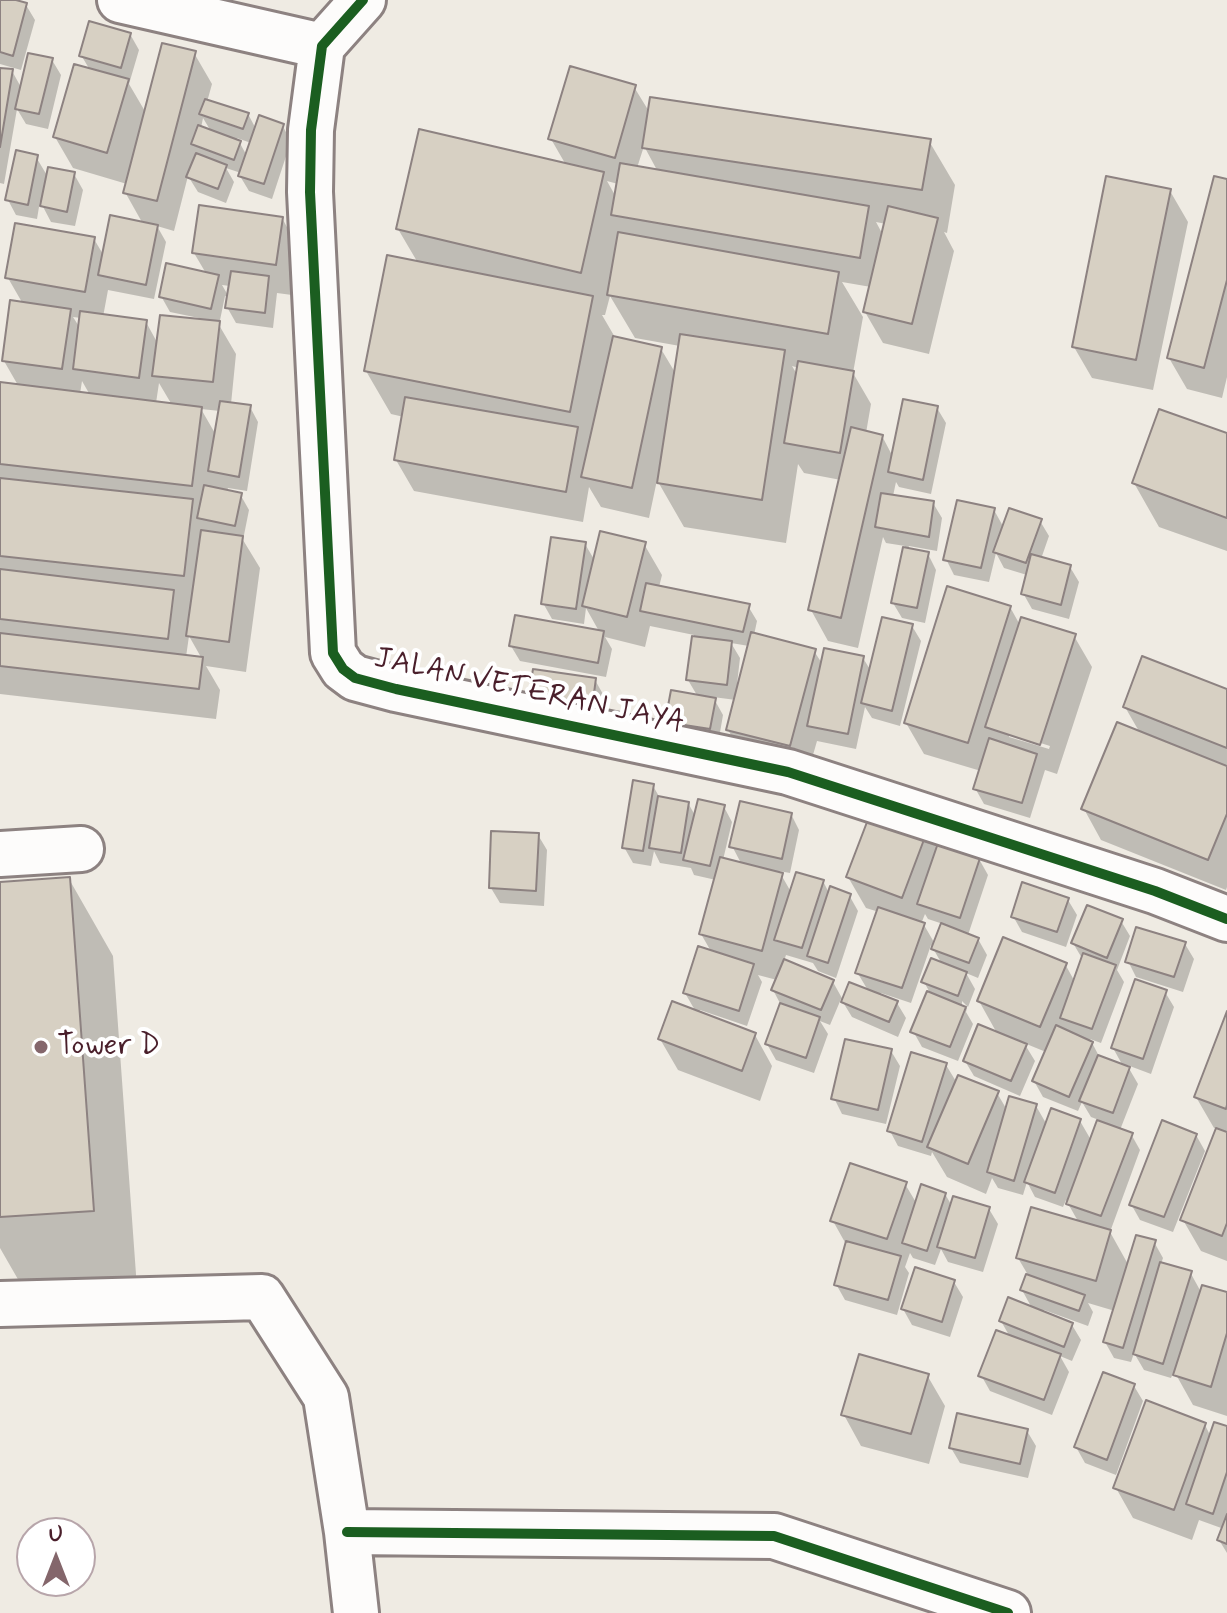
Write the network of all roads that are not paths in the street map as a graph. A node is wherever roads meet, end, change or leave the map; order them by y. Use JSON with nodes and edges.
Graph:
{"nodes":[{"id":1,"x":120,"y":0,"type":"edge"},
{"id":2,"x":363,"y":0,"type":"edge"},
{"id":3,"x":322,"y":46,"type":"junction"},
{"id":4,"x":81,"y":849,"type":"dead end"},
{"id":5,"x":0,"y":854,"type":"edge"},
{"id":6,"x":1227,"y":919,"type":"edge"},
{"id":7,"x":0,"y":1304,"type":"edge"},
{"id":8,"x":347,"y":1532,"type":"junction"},
{"id":9,"x":356,"y":1613,"type":"edge"},
{"id":10,"x":1008,"y":1613,"type":"edge"}],
"edges":[{"from":1,"to":3,"type":"street"},
{"from":2,"to":3,"type":"street"},
{"from":3,"to":6,"type":"street","name":"JALAN VETERAN JAYA"},
{"from":4,"to":5,"type":"street"},
{"from":7,"to":8,"type":"street"},
{"from":8,"to":9,"type":"street"},
{"from":8,"to":10,"type":"street"}]}
